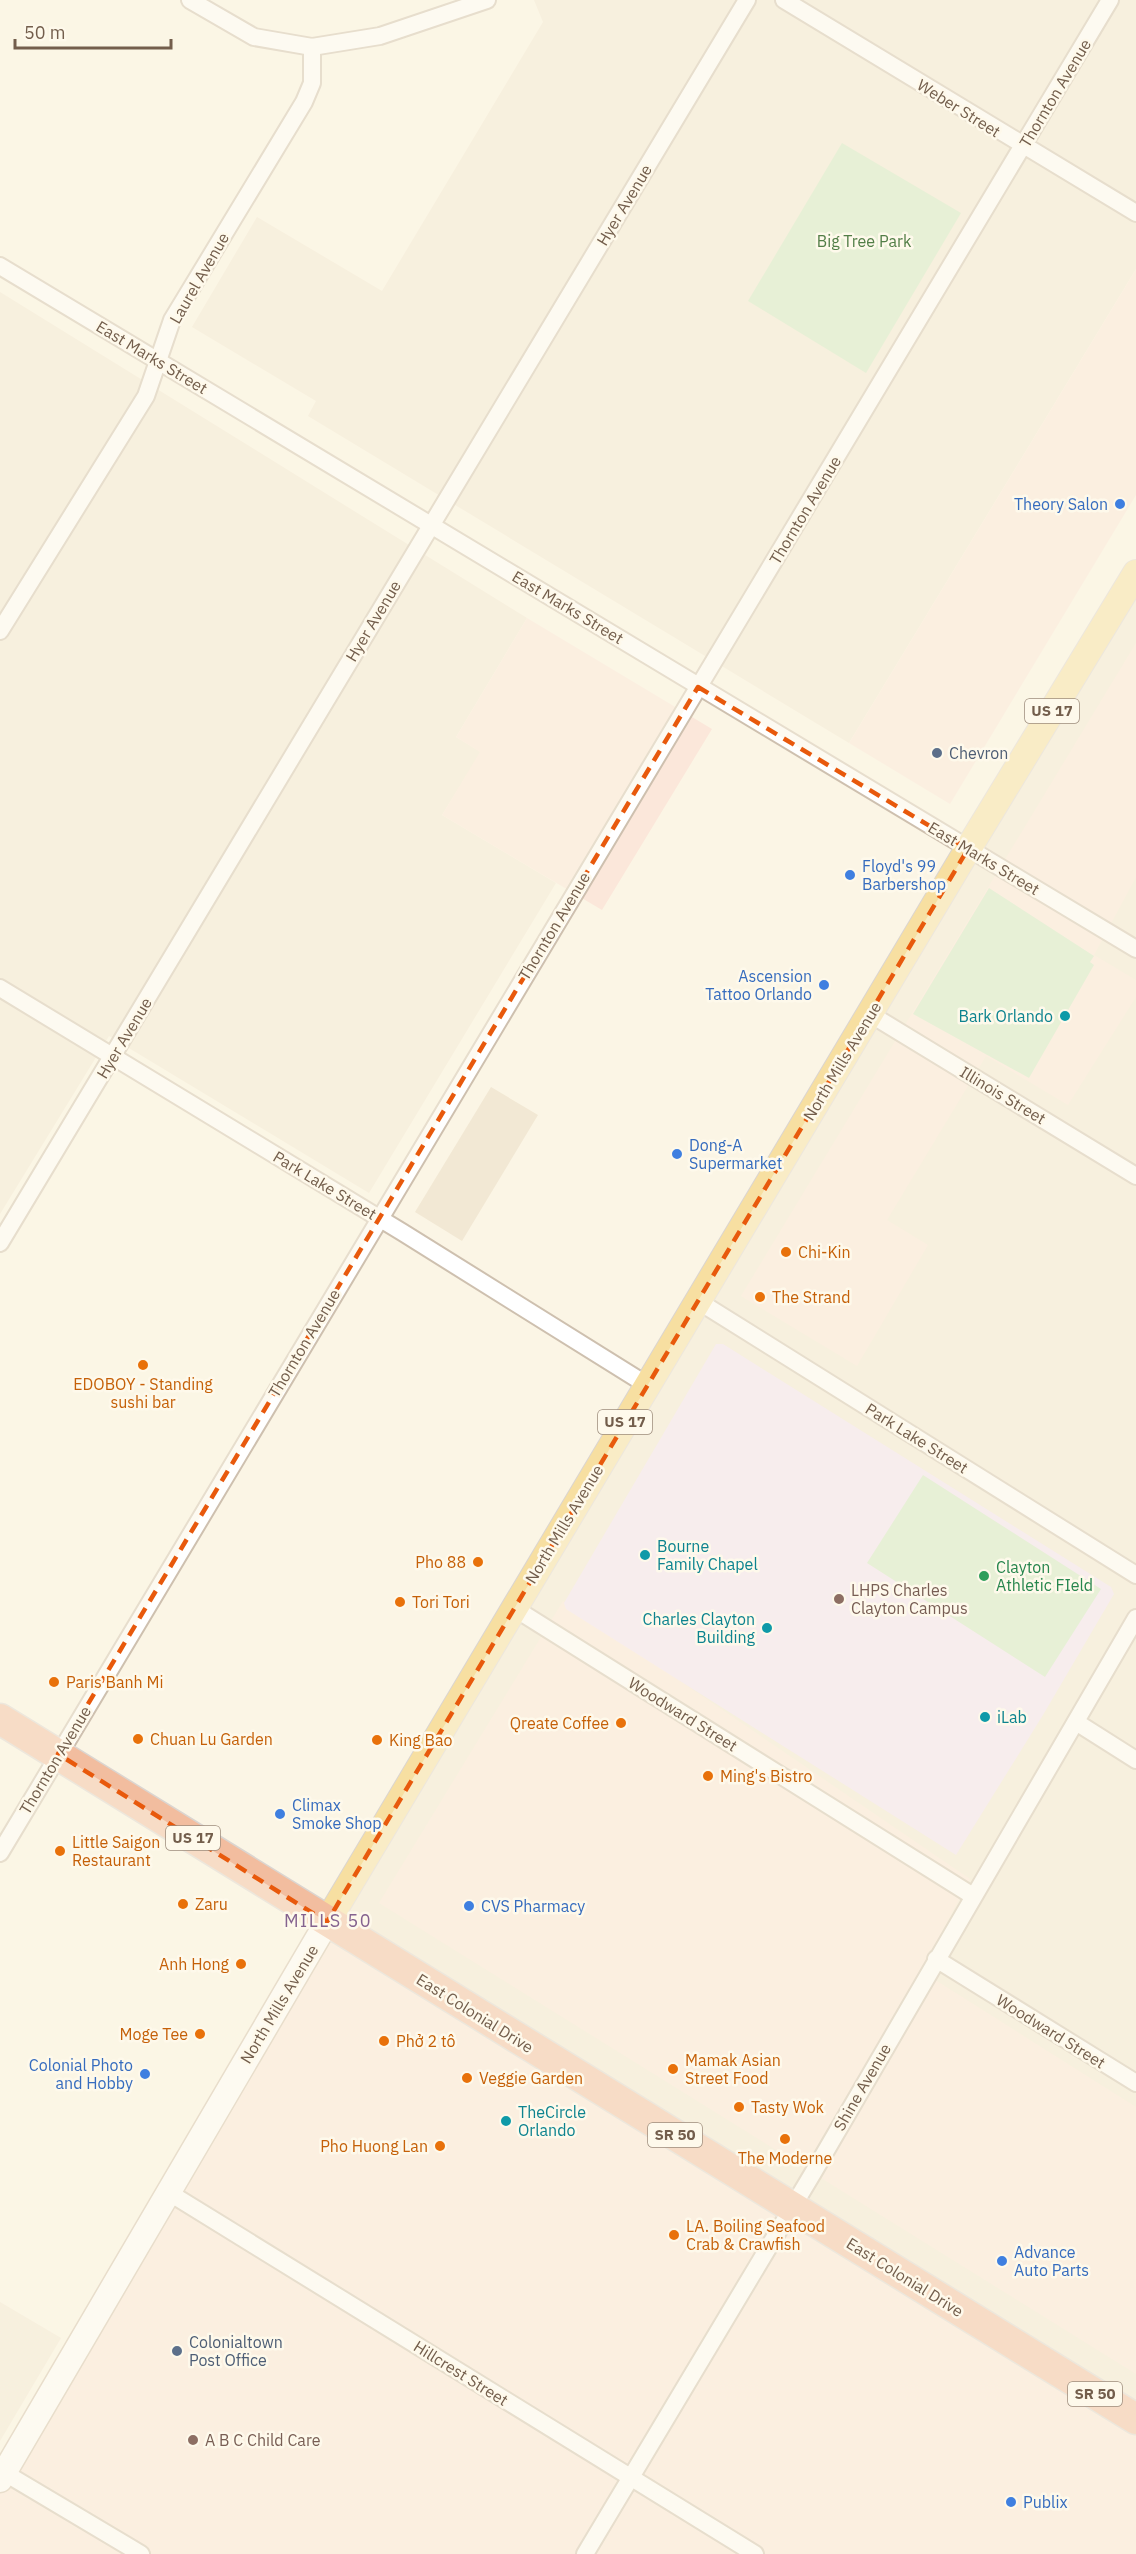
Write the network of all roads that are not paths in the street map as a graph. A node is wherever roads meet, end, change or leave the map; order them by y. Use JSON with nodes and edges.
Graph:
{"nodes":[{"id":1,"x":190,"y":0,"type":"edge"},
{"id":2,"x":487,"y":0,"type":"edge"},
{"id":3,"x":747,"y":0,"type":"edge"},
{"id":4,"x":784,"y":0,"type":"edge"},
{"id":5,"x":1110,"y":0,"type":"edge"},
{"id":6,"x":312,"y":47,"type":"junction"},
{"id":7,"x":1023,"y":147,"type":"junction"},
{"id":8,"x":1136,"y":213,"type":"edge"},
{"id":9,"x":0,"y":266,"type":"edge"},
{"id":10,"x":159,"y":361,"type":"junction"},
{"id":11,"x":430,"y":525,"type":"junction"},
{"id":12,"x":1136,"y":573,"type":"edge"},
{"id":13,"x":0,"y":631,"type":"edge"},
{"id":14,"x":698,"y":687,"type":"junction"},
{"id":15,"x":968,"y":849,"type":"junction"},
{"id":16,"x":1136,"y":949,"type":"edge"},
{"id":17,"x":0,"y":988,"type":"edge"},
{"id":18,"x":870,"y":1014,"type":"junction"},
{"id":19,"x":112,"y":1057,"type":"junction"},
{"id":20,"x":1136,"y":1176,"type":"edge"},
{"id":21,"x":379,"y":1218,"type":"junction"},
{"id":22,"x":0,"y":1243,"type":"edge"},
{"id":23,"x":698,"y":1301,"type":"junction"},
{"id":24,"x":647,"y":1385,"type":"junction"},
{"id":25,"x":1136,"y":1575,"type":"edge"},
{"id":26,"x":514,"y":1608,"type":"junction"},
{"id":27,"x":1136,"y":1618,"type":"edge"},
{"id":28,"x":0,"y":1719,"type":"edge"},
{"id":29,"x":1076,"y":1722,"type":"junction"},
{"id":30,"x":58,"y":1755,"type":"junction"},
{"id":31,"x":1136,"y":1760,"type":"edge"},
{"id":32,"x":0,"y":1853,"type":"edge"},
{"id":33,"x":973,"y":1896,"type":"junction"},
{"id":34,"x":327,"y":1922,"type":"junction"},
{"id":35,"x":936,"y":1959,"type":"junction"},
{"id":36,"x":1136,"y":2083,"type":"edge"},
{"id":37,"x":168,"y":2192,"type":"junction"},
{"id":38,"x":793,"y":2207,"type":"junction"},
{"id":39,"x":1136,"y":2419,"type":"edge"},
{"id":40,"x":2,"y":2474,"type":"edge"},
{"id":41,"x":630,"y":2478,"type":"junction"},
{"id":42,"x":141,"y":2554,"type":"edge"},
{"id":43,"x":585,"y":2554,"type":"edge"},
{"id":44,"x":755,"y":2554,"type":"edge"}],
"edges":[{"from":1,"to":6,"type":"street"},
{"from":2,"to":6,"type":"street"},
{"from":3,"to":11,"type":"street","name":"Hyer Avenue"},
{"from":4,"to":7,"type":"street","name":"Weber Street"},
{"from":5,"to":7,"type":"street","name":"Thornton Avenue"},
{"from":6,"to":10,"type":"street","name":"Laurel Avenue"},
{"from":7,"to":8,"type":"street","name":"Weber Street"},
{"from":7,"to":14,"type":"street","name":"Thornton Avenue"},
{"from":9,"to":10,"type":"street","name":"East Marks Street"},
{"from":10,"to":11,"type":"street","name":"East Marks Street"},
{"from":10,"to":13,"type":"street","name":"Laurel Avenue"},
{"from":11,"to":14,"type":"street","name":"East Marks Street"},
{"from":11,"to":19,"type":"street","name":"Hyer Avenue"},
{"from":12,"to":15,"type":"main road","name":"North Mills Avenue","number":"US 17"},
{"from":14,"to":15,"type":"street","name":"East Marks Street"},
{"from":14,"to":21,"type":"street","name":"Thornton Avenue"},
{"from":15,"to":16,"type":"street","name":"East Marks Street"},
{"from":15,"to":18,"type":"main road","name":"North Mills Avenue","number":"US 17"},
{"from":17,"to":19,"type":"street","name":"Park Lake Street"},
{"from":18,"to":20,"type":"street","name":"Illinois Street"},
{"from":18,"to":23,"type":"main road","name":"North Mills Avenue","number":"US 17"},
{"from":19,"to":21,"type":"street","name":"Park Lake Street"},
{"from":19,"to":22,"type":"street","name":"Hyer Avenue"},
{"from":21,"to":24,"type":"street","name":"Park Lake Street"},
{"from":21,"to":30,"type":"street","name":"Thornton Avenue"},
{"from":23,"to":24,"type":"main road","name":"North Mills Avenue","number":"US 17"},
{"from":23,"to":25,"type":"street","name":"Park Lake Street"},
{"from":24,"to":26,"type":"main road","name":"North Mills Avenue","number":"US 17"},
{"from":26,"to":33,"type":"street","name":"Woodward Street"},
{"from":26,"to":34,"type":"main road","name":"North Mills Avenue","number":"US 17"},
{"from":27,"to":29,"type":"street","name":"Shine Avenue"},
{"from":28,"to":30,"type":"highway","name":"East Colonial Drive","number":"US 17"},
{"from":29,"to":31,"type":"street"},
{"from":29,"to":33,"type":"street","name":"Shine Avenue"},
{"from":30,"to":32,"type":"street","name":"Thornton Avenue"},
{"from":30,"to":34,"type":"highway","name":"East Colonial Drive","number":"US 17"},
{"from":33,"to":35,"type":"street","name":"Shine Avenue"},
{"from":34,"to":37,"type":"main road","name":"North Mills Avenue"},
{"from":34,"to":38,"type":"highway","name":"East Colonial Drive","number":"SR 50"},
{"from":35,"to":36,"type":"street","name":"Woodward Street"},
{"from":35,"to":38,"type":"street","name":"Shine Avenue"},
{"from":37,"to":40,"type":"main road","name":"North Mills Avenue"},
{"from":37,"to":41,"type":"street","name":"Hillcrest Street"},
{"from":38,"to":39,"type":"highway","name":"East Colonial Drive","number":"SR 50"},
{"from":38,"to":41,"type":"street","name":"Shine Avenue"},
{"from":40,"to":42,"type":"street"},
{"from":41,"to":43,"type":"street","name":"Shine Avenue"},
{"from":41,"to":44,"type":"street","name":"Hillcrest Street"}]}
